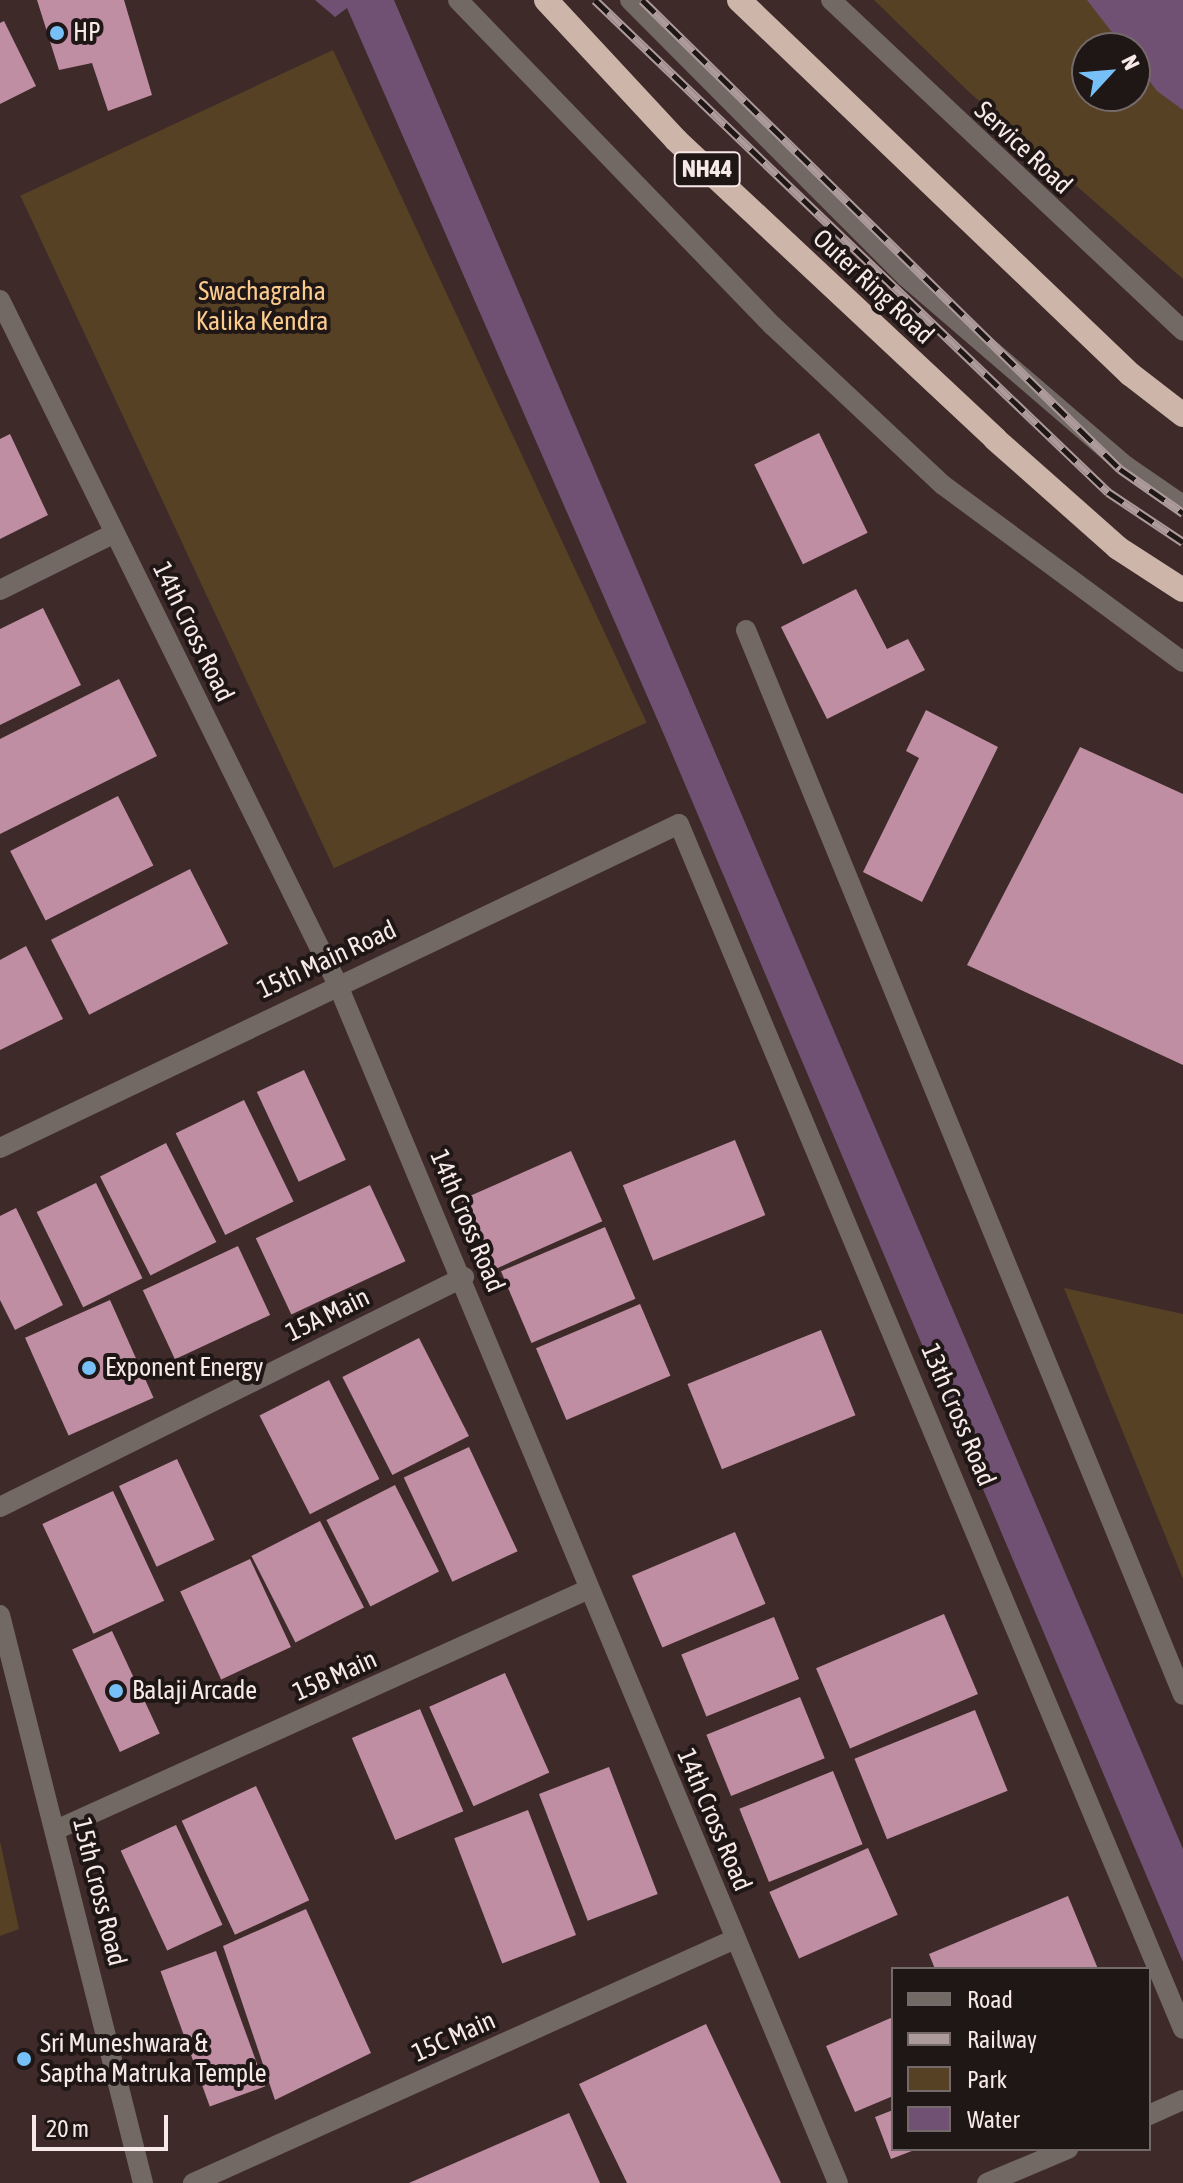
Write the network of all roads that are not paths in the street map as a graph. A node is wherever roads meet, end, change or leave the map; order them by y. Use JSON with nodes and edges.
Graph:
{"nodes":[{"id":1,"x":458,"y":0,"type":"edge"},
{"id":2,"x":546,"y":0,"type":"edge"},
{"id":3,"x":630,"y":0,"type":"edge"},
{"id":4,"x":739,"y":0,"type":"edge"},
{"id":5,"x":831,"y":0,"type":"edge"},
{"id":6,"x":0,"y":300,"type":"edge"},
{"id":7,"x":1183,"y":331,"type":"edge"},
{"id":8,"x":1183,"y":415,"type":"edge"},
{"id":9,"x":1183,"y":505,"type":"edge"},
{"id":10,"x":115,"y":533,"type":"junction"},
{"id":11,"x":0,"y":590,"type":"edge"},
{"id":12,"x":1183,"y":590,"type":"edge"},
{"id":13,"x":746,"y":630,"type":"dead end"},
{"id":14,"x":1183,"y":662,"type":"edge"},
{"id":15,"x":679,"y":824,"type":"joint"},
{"id":16,"x":337,"y":983,"type":"junction"},
{"id":17,"x":0,"y":1148,"type":"edge"},
{"id":18,"x":464,"y":1277,"type":"junction"},
{"id":19,"x":0,"y":1507,"type":"edge"},
{"id":20,"x":589,"y":1589,"type":"junction"},
{"id":21,"x":0,"y":1615,"type":"edge"},
{"id":22,"x":1183,"y":1695,"type":"edge"},
{"id":23,"x":58,"y":1829,"type":"junction"},
{"id":24,"x":735,"y":1939,"type":"junction"},
{"id":25,"x":1183,"y":2029,"type":"edge"},
{"id":26,"x":1183,"y":2100,"type":"edge"},
{"id":27,"x":1151,"y":2114,"type":"edge"},
{"id":28,"x":1063,"y":2151,"type":"edge"},
{"id":29,"x":143,"y":2183,"type":"edge"},
{"id":30,"x":193,"y":2183,"type":"edge"},
{"id":31,"x":838,"y":2183,"type":"edge"},
{"id":32,"x":987,"y":2183,"type":"edge"}],
"edges":[{"from":1,"to":14,"type":"street"},
{"from":2,"to":12,"type":"highway","name":"Outer Ring Road","number":"NH44"},
{"from":3,"to":9,"type":"street"},
{"from":4,"to":8,"type":"highway"},
{"from":5,"to":7,"type":"street","name":"Service Road"},
{"from":6,"to":10,"type":"street","name":"14th Cross Road"},
{"from":10,"to":11,"type":"street"},
{"from":10,"to":16,"type":"street","name":"14th Cross Road"},
{"from":13,"to":22,"type":"street"},
{"from":15,"to":16,"type":"street","name":"15th Main Road"},
{"from":15,"to":25,"type":"street","name":"13th Cross Road"},
{"from":16,"to":17,"type":"street","name":"15th Main Road"},
{"from":16,"to":18,"type":"street","name":"14th Cross Road"},
{"from":18,"to":19,"type":"street","name":"15A Main"},
{"from":18,"to":20,"type":"street","name":"14th Cross Road"},
{"from":20,"to":23,"type":"street","name":"15B Main"},
{"from":20,"to":24,"type":"street","name":"14th Cross Road"},
{"from":21,"to":23,"type":"street","name":"15th Cross Road"},
{"from":23,"to":29,"type":"street","name":"15th Cross Road"},
{"from":24,"to":30,"type":"street","name":"15C Main"},
{"from":24,"to":31,"type":"street","name":"14th Cross Road"},
{"from":26,"to":27,"type":"street"},
{"from":28,"to":32,"type":"street"}]}
